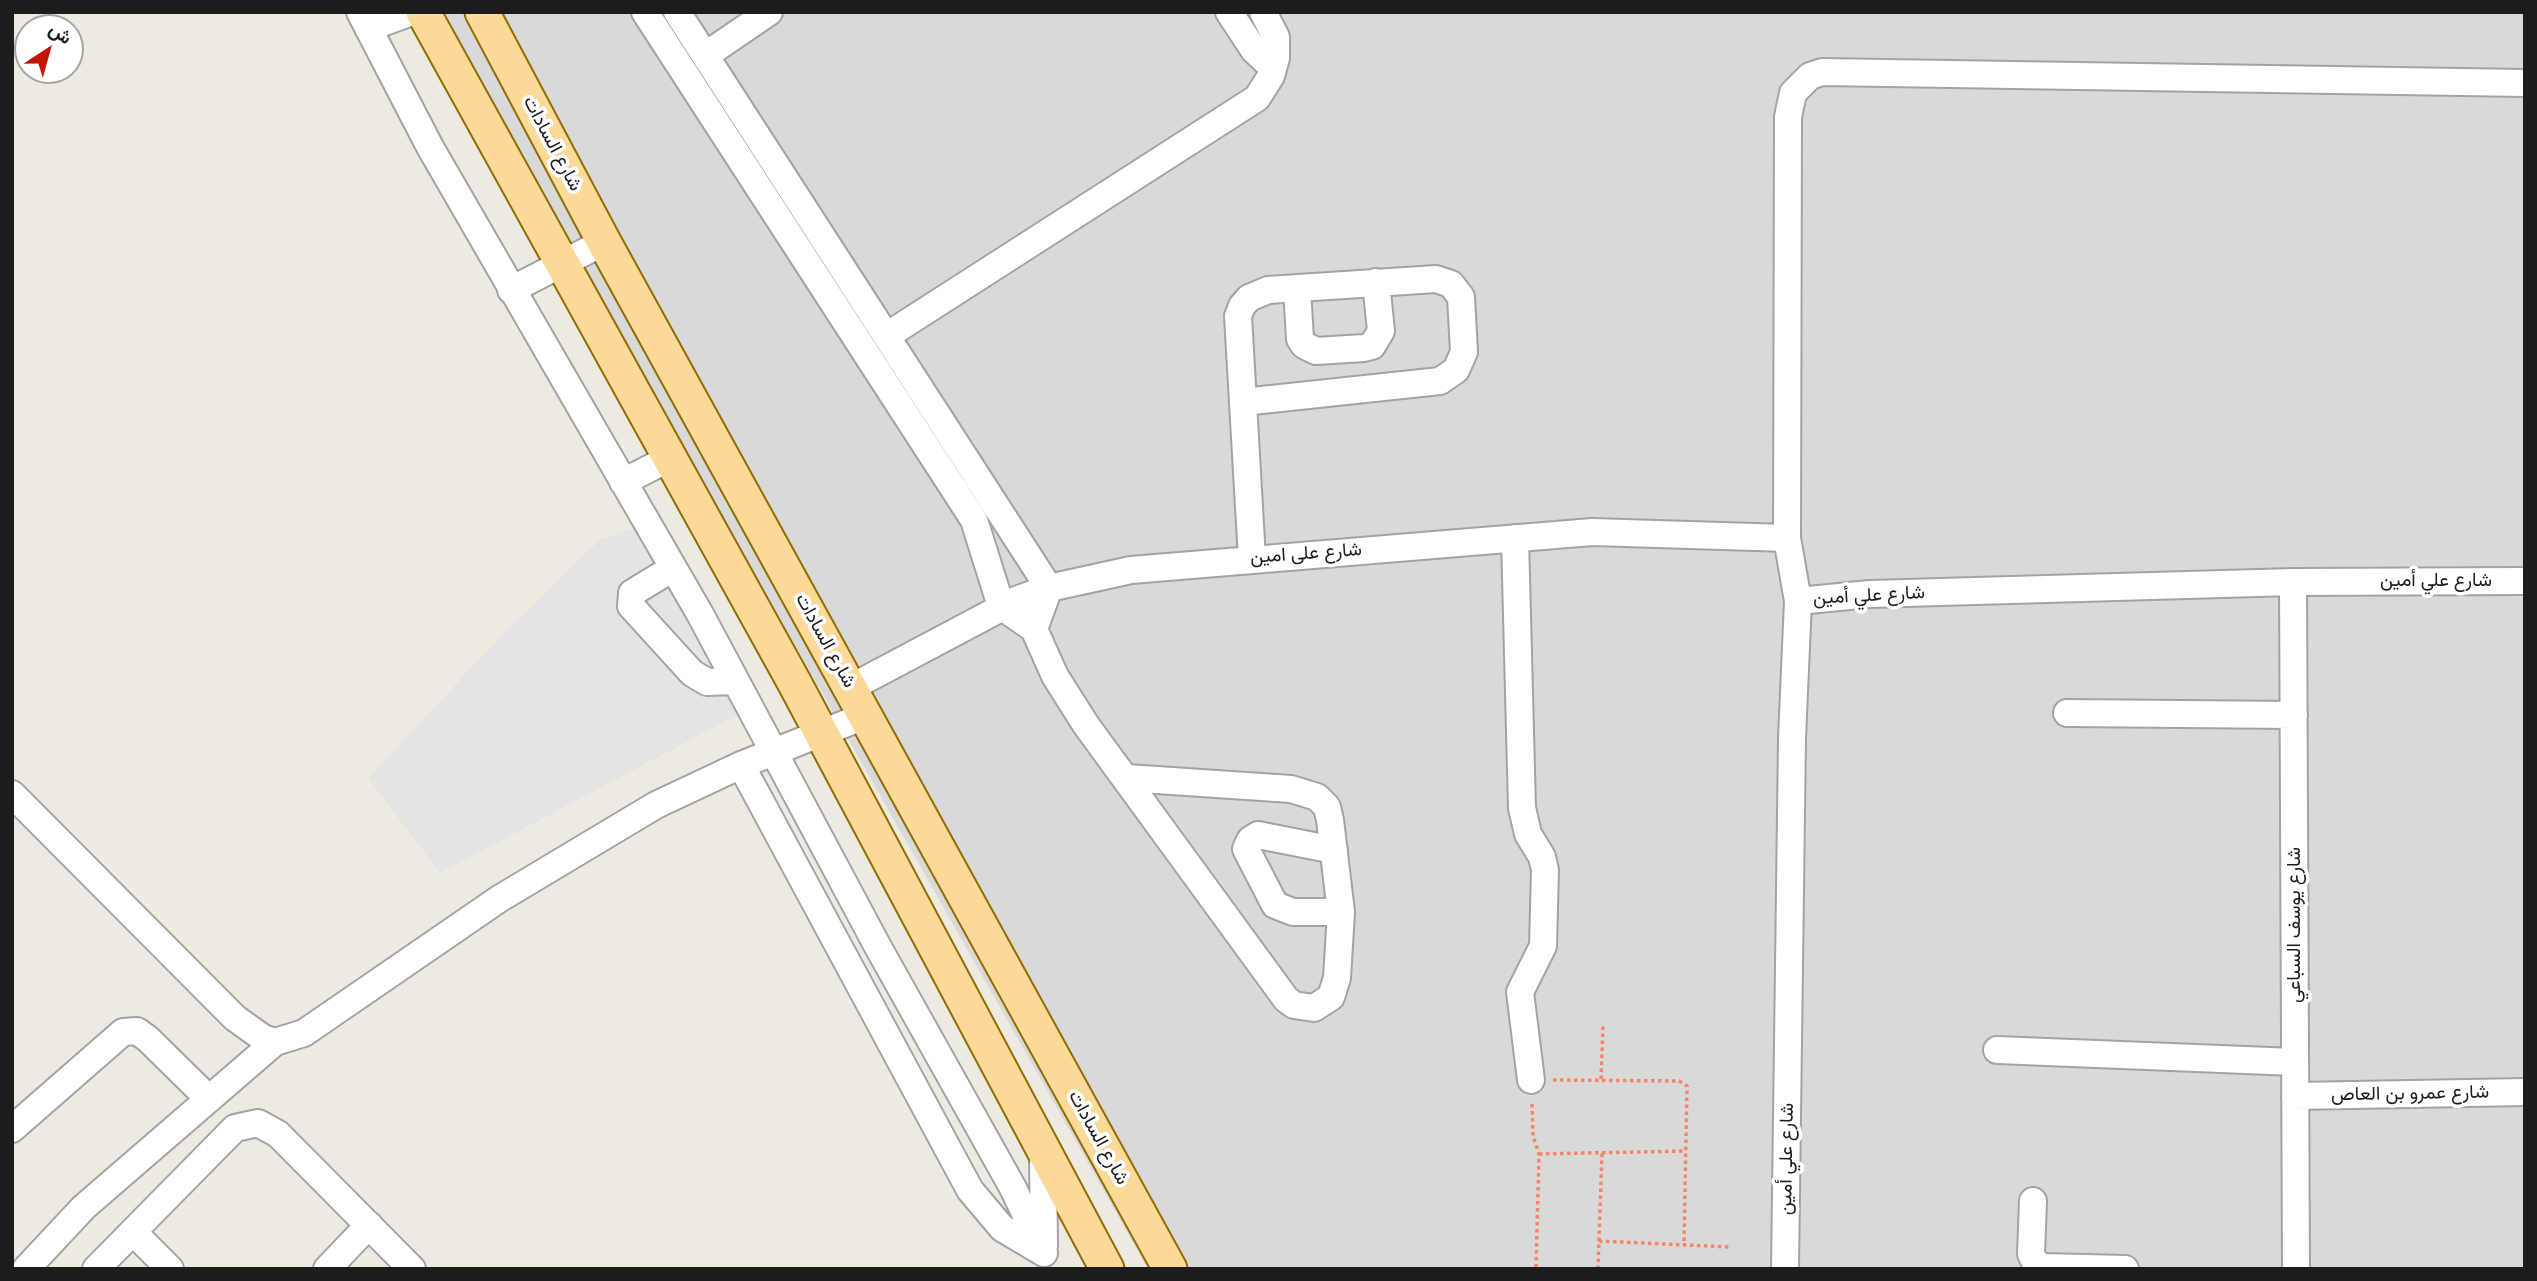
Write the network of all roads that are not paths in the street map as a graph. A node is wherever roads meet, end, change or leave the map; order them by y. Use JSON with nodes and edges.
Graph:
{"nodes":[{"id":1,"x":412,"y":12,"type":"edge"},
{"id":2,"x":423,"y":12,"type":"edge"},
{"id":3,"x":482,"y":12,"type":"edge"},
{"id":4,"x":645,"y":12,"type":"edge"},
{"id":5,"x":677,"y":12,"type":"edge"},
{"id":6,"x":769,"y":12,"type":"edge"},
{"id":7,"x":1229,"y":12,"type":"edge"},
{"id":8,"x":1263,"y":12,"type":"edge"},
{"id":9,"x":364,"y":20,"type":"edge"},
{"id":10,"x":706,"y":55,"type":"junction"},
{"id":11,"x":1273,"y":68,"type":"junction"},
{"id":12,"x":2525,"y":83,"type":"edge"},
{"id":13,"x":814,"y":223,"type":"junction"},
{"id":14,"x":791,"y":236,"type":"junction"},
{"id":15,"x":604,"y":242,"type":"junction"},
{"id":16,"x":562,"y":265,"type":"junction"},
{"id":17,"x":1377,"y":282,"type":"junction"},
{"id":18,"x":1297,"y":288,"type":"junction"},
{"id":19,"x":511,"y":290,"type":"junction"},
{"id":20,"x":888,"y":335,"type":"junction"},
{"id":21,"x":1243,"y":402,"type":"junction"},
{"id":22,"x":670,"y":458,"type":"junction"},
{"id":23,"x":623,"y":482,"type":"junction"},
{"id":24,"x":1515,"y":538,"type":"junction"},
{"id":25,"x":1787,"y":538,"type":"junction"},
{"id":26,"x":1252,"y":559,"type":"junction"},
{"id":27,"x":673,"y":568,"type":"junction"},
{"id":28,"x":2525,"y":581,"type":"edge"},
{"id":29,"x":2293,"y":582,"type":"junction"},
{"id":30,"x":1049,"y":588,"type":"junction"},
{"id":31,"x":1798,"y":601,"type":"junction"},
{"id":32,"x":1001,"y":606,"type":"junction"},
{"id":33,"x":1034,"y":629,"type":"junction"},
{"id":34,"x":824,"y":639,"type":"junction"},
{"id":35,"x":782,"y":661,"type":"junction"},
{"id":36,"x":734,"y":681,"type":"junction"},
{"id":37,"x":859,"y":701,"type":"junction"},
{"id":38,"x":2067,"y":713,"type":"dead end"},
{"id":39,"x":2294,"y":715,"type":"junction"},
{"id":40,"x":821,"y":734,"type":"junction"},
{"id":41,"x":773,"y":752,"type":"junction"},
{"id":42,"x":741,"y":765,"type":"junction"},
{"id":43,"x":1126,"y":778,"type":"junction"},
{"id":44,"x":12,"y":794,"type":"edge"},
{"id":45,"x":1334,"y":850,"type":"junction"},
{"id":46,"x":1341,"y":912,"type":"junction"},
{"id":47,"x":275,"y":1042,"type":"junction"},
{"id":48,"x":1997,"y":1050,"type":"dead end"},
{"id":49,"x":2295,"y":1062,"type":"junction"},
{"id":50,"x":1531,"y":1080,"type":"road end"},
{"id":51,"x":2525,"y":1092,"type":"edge"},
{"id":52,"x":2295,"y":1096,"type":"junction"},
{"id":53,"x":208,"y":1098,"type":"junction"},
{"id":54,"x":12,"y":1129,"type":"edge"},
{"id":55,"x":1043,"y":1146,"type":"junction"},
{"id":56,"x":2033,"y":1201,"type":"dead end"},
{"id":57,"x":369,"y":1225,"type":"junction"},
{"id":58,"x":132,"y":1232,"type":"junction"},
{"id":59,"x":1044,"y":1261,"type":"edge"},
{"id":60,"x":26,"y":1269,"type":"edge"},
{"id":61,"x":96,"y":1269,"type":"edge"},
{"id":62,"x":170,"y":1269,"type":"edge"},
{"id":63,"x":327,"y":1269,"type":"edge"},
{"id":64,"x":412,"y":1269,"type":"edge"},
{"id":65,"x":1107,"y":1269,"type":"edge"},
{"id":66,"x":1170,"y":1269,"type":"edge"},
{"id":67,"x":1785,"y":1269,"type":"edge"},
{"id":68,"x":2124,"y":1269,"type":"edge"},
{"id":69,"x":2296,"y":1269,"type":"edge"}],
"edges":[{"from":1,"to":9,"type":"street"},
{"from":2,"to":16,"type":"main road"},
{"from":3,"to":15,"type":"main road","name":"شارع السادات"},
{"from":4,"to":14,"type":"street"},
{"from":5,"to":10,"type":"street"},
{"from":6,"to":10,"type":"street"},
{"from":7,"to":11,"type":"street"},
{"from":8,"to":11,"type":"street"},
{"from":9,"to":19,"type":"street"},
{"from":10,"to":13,"type":"street"},
{"from":11,"to":20,"type":"street"},
{"from":12,"to":25,"type":"street"},
{"from":13,"to":14,"type":"street"},
{"from":13,"to":20,"type":"street"},
{"from":14,"to":32,"type":"street"},
{"from":15,"to":16,"type":"street"},
{"from":15,"to":34,"type":"main road","name":"شارع السادات"},
{"from":16,"to":19,"type":"street"},
{"from":16,"to":22,"type":"main road"},
{"from":17,"to":18,"type":"street"},
{"from":17,"to":18,"type":"street"},
{"from":17,"to":21,"type":"street"},
{"from":18,"to":21,"type":"street"},
{"from":19,"to":23,"type":"street"},
{"from":20,"to":30,"type":"street"},
{"from":21,"to":26,"type":"street"},
{"from":22,"to":23,"type":"street"},
{"from":22,"to":35,"type":"main road"},
{"from":23,"to":27,"type":"street"},
{"from":24,"to":25,"type":"street","name":"شارع على امين"},
{"from":24,"to":26,"type":"street","name":"شارع على امين"},
{"from":24,"to":50,"type":"street"},
{"from":25,"to":31,"type":"street"},
{"from":26,"to":30,"type":"street","name":"شارع على امين"},
{"from":27,"to":36,"type":"street"},
{"from":27,"to":36,"type":"street"},
{"from":28,"to":29,"type":"street","name":"شارع علي أمين"},
{"from":29,"to":31,"type":"street","name":"شارع علي أمين"},
{"from":29,"to":39,"type":"street","name":"شارع يوسف السباعي"},
{"from":30,"to":32,"type":"street","name":"شارع على امين"},
{"from":30,"to":33,"type":"street"},
{"from":31,"to":67,"type":"street","name":"شارع علي أمين"},
{"from":32,"to":33,"type":"street"},
{"from":32,"to":37,"type":"street","name":"شارع على امين"},
{"from":33,"to":43,"type":"street"},
{"from":34,"to":35,"type":"main road"},
{"from":34,"to":37,"type":"main road","name":"شارع السادات"},
{"from":35,"to":40,"type":"main road"},
{"from":36,"to":41,"type":"street"},
{"from":37,"to":40,"type":"street","name":"شارع على امين"},
{"from":37,"to":66,"type":"main road","name":"شارع السادات"},
{"from":38,"to":39,"type":"street"},
{"from":39,"to":49,"type":"street","name":"شارع يوسف السباعي"},
{"from":40,"to":41,"type":"street","name":"شارع على امين"},
{"from":40,"to":55,"type":"main road"},
{"from":41,"to":42,"type":"street","name":"شارع على امين"},
{"from":41,"to":59,"type":"street"},
{"from":42,"to":47,"type":"street","name":"شارع على امين"},
{"from":42,"to":59,"type":"street"},
{"from":43,"to":45,"type":"street"},
{"from":43,"to":46,"type":"street"},
{"from":44,"to":47,"type":"street"},
{"from":45,"to":46,"type":"street"},
{"from":45,"to":46,"type":"street"},
{"from":47,"to":53,"type":"street"},
{"from":48,"to":49,"type":"street"},
{"from":49,"to":52,"type":"street","name":"شارع يوسف السباعي"},
{"from":51,"to":52,"type":"street","name":"شارع عمرو بن العاص"},
{"from":52,"to":69,"type":"street","name":"شارع يوسف السباعي"},
{"from":53,"to":54,"type":"street"},
{"from":53,"to":60,"type":"street"},
{"from":55,"to":59,"type":"street"},
{"from":55,"to":65,"type":"main road"},
{"from":56,"to":68,"type":"street"},
{"from":57,"to":58,"type":"street"},
{"from":57,"to":63,"type":"street"},
{"from":57,"to":64,"type":"street"},
{"from":58,"to":61,"type":"street"},
{"from":58,"to":62,"type":"street"}]}
